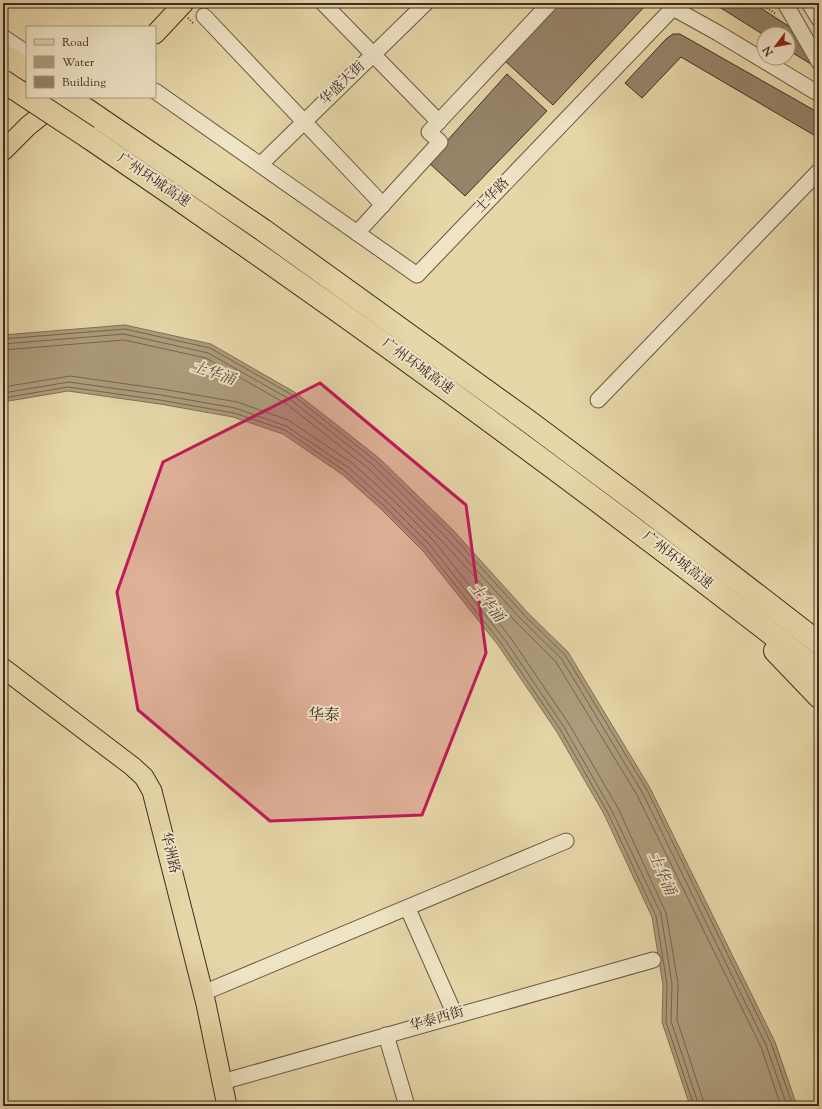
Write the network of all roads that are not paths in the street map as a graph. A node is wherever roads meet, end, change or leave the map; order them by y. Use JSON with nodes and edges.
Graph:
{"nodes":[{"id":1,"x":323,"y":3,"type":"edge"},
{"id":2,"x":426,"y":3,"type":"edge"},
{"id":3,"x":550,"y":3,"type":"edge"},
{"id":4,"x":785,"y":3,"type":"edge"},
{"id":5,"x":809,"y":3,"type":"edge"},
{"id":6,"x":185,"y":4,"type":"edge"},
{"id":7,"x":668,"y":6,"type":"edge"},
{"id":8,"x":204,"y":16,"type":"dead end"},
{"id":9,"x":819,"y":19,"type":"edge"},
{"id":10,"x":156,"y":33,"type":"edge"},
{"id":11,"x":3,"y":37,"type":"edge"},
{"id":12,"x":26,"y":52,"type":"edge"},
{"id":13,"x":3,"y":55,"type":"edge"},
{"id":14,"x":373,"y":55,"type":"junction"},
{"id":15,"x":819,"y":62,"type":"edge"},
{"id":16,"x":26,"y":69,"type":"edge"},
{"id":17,"x":3,"y":81,"type":"edge"},
{"id":18,"x":156,"y":92,"type":"edge"},
{"id":19,"x":819,"y":94,"type":"edge"},
{"id":20,"x":26,"y":96,"type":"edge"},
{"id":21,"x":29,"y":98,"type":"edge"},
{"id":22,"x":63,"y":98,"type":"edge"},
{"id":23,"x":70,"y":98,"type":"edge"},
{"id":24,"x":304,"y":122,"type":"junction"},
{"id":25,"x":439,"y":122,"type":"junction"},
{"id":26,"x":3,"y":151,"type":"edge"},
{"id":27,"x":261,"y":164,"type":"junction"},
{"id":28,"x":819,"y":171,"type":"edge"},
{"id":29,"x":383,"y":205,"type":"junction"},
{"id":30,"x":357,"y":233,"type":"junction"},
{"id":31,"x":598,"y":400,"type":"dead end"},
{"id":32,"x":639,"y":504,"type":"junction"},
{"id":33,"x":633,"y":526,"type":"junction"},
{"id":34,"x":819,"y":632,"type":"edge"},
{"id":35,"x":819,"y":643,"type":"edge"},
{"id":36,"x":3,"y":668,"type":"edge"},
{"id":37,"x":819,"y":671,"type":"edge"},
{"id":38,"x":819,"y":697,"type":"edge"},
{"id":39,"x":566,"y":841,"type":"dead end"},
{"id":40,"x":408,"y":909,"type":"junction"},
{"id":41,"x":653,"y":960,"type":"dead end"},
{"id":42,"x":203,"y":993,"type":"junction"},
{"id":43,"x":456,"y":1015,"type":"junction"},
{"id":44,"x":386,"y":1035,"type":"junction"},
{"id":45,"x":222,"y":1082,"type":"junction"},
{"id":46,"x":227,"y":1106,"type":"edge"},
{"id":47,"x":407,"y":1106,"type":"edge"}],
"edges":[{"from":1,"to":14,"type":"street"},
{"from":2,"to":14,"type":"street","name":"华盛大街"},
{"from":3,"to":25,"type":"street"},
{"from":4,"to":15,"type":"street"},
{"from":5,"to":9,"type":"street"},
{"from":6,"to":10,"type":"main road"},
{"from":7,"to":19,"type":"street","name":"土华路"},
{"from":7,"to":30,"type":"street","name":"土华路"},
{"from":8,"to":24,"type":"street"},
{"from":11,"to":12,"type":"street"},
{"from":13,"to":16,"type":"highway"},
{"from":14,"to":24,"type":"street","name":"华盛大街"},
{"from":14,"to":25,"type":"street"},
{"from":17,"to":20,"type":"highway","name":"广州环城高速","bridge":true},
{"from":18,"to":27,"type":"street","name":"土华路"},
{"from":21,"to":33,"type":"highway","name":"广州环城高速","bridge":true},
{"from":22,"to":26,"type":"main road"},
{"from":23,"to":32,"type":"highway","name":"广州环城高速"},
{"from":24,"to":27,"type":"street","name":"华盛大街"},
{"from":24,"to":29,"type":"street"},
{"from":25,"to":29,"type":"street"},
{"from":27,"to":30,"type":"street","name":"土华路"},
{"from":28,"to":31,"type":"street"},
{"from":29,"to":30,"type":"street"},
{"from":32,"to":34,"type":"highway"},
{"from":32,"to":35,"type":"highway","name":"广州环城高速"},
{"from":33,"to":37,"type":"highway","name":"广州环城高速"},
{"from":33,"to":38,"type":"highway"},
{"from":36,"to":42,"type":"main road","name":"华洲路"},
{"from":39,"to":40,"type":"street"},
{"from":40,"to":42,"type":"street"},
{"from":40,"to":43,"type":"street"},
{"from":41,"to":43,"type":"street","name":"华泰西街"},
{"from":42,"to":45,"type":"main road","name":"华洲路"},
{"from":43,"to":44,"type":"street","name":"华泰西街"},
{"from":44,"to":45,"type":"street","name":"华泰西街"},
{"from":44,"to":47,"type":"street"},
{"from":45,"to":46,"type":"main road","name":"华洲路"}]}
